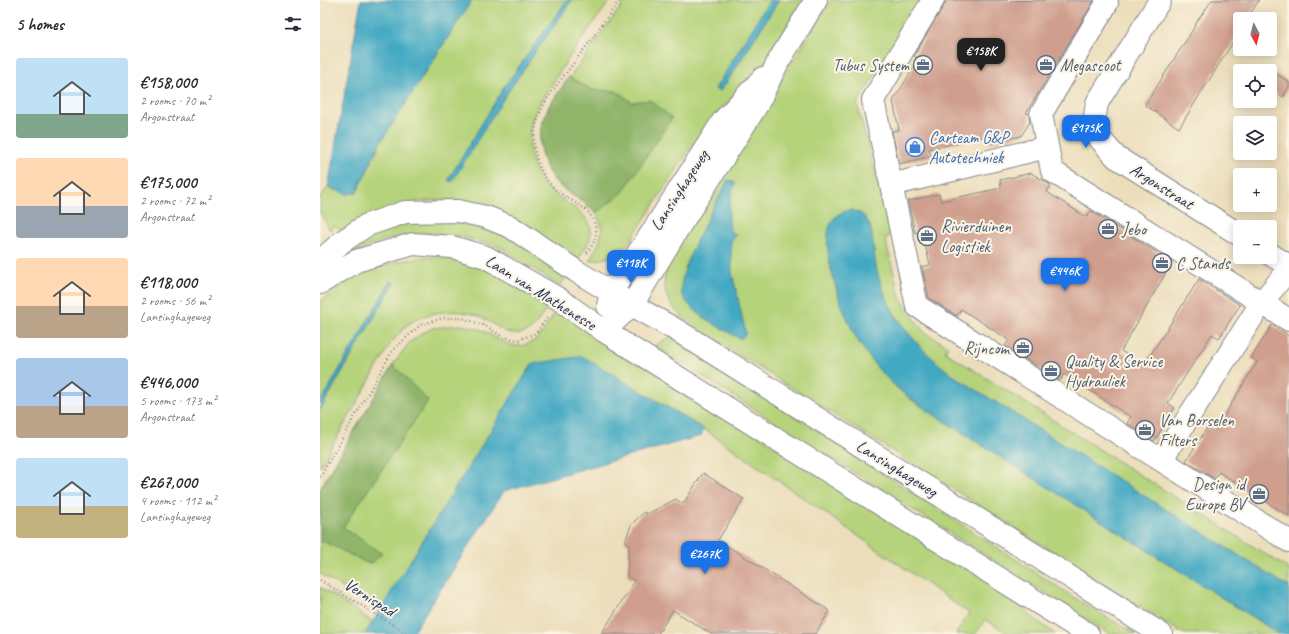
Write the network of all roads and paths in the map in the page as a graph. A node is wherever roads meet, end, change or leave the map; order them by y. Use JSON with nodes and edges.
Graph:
{"nodes":[{"id":1,"x":816,"y":0,"type":"edge"},
{"id":2,"x":933,"y":0,"type":"edge"},
{"id":3,"x":1106,"y":0,"type":"edge"},
{"id":4,"x":1160,"y":0,"type":"edge"},
{"id":5,"x":778,"y":62,"type":"junction"},
{"id":6,"x":1047,"y":147,"type":"junction"},
{"id":7,"x":891,"y":185,"type":"junction"},
{"id":8,"x":1233,"y":231,"type":"edge"},
{"id":9,"x":1277,"y":259,"type":"edge"},
{"id":10,"x":320,"y":262,"type":"edge"},
{"id":11,"x":1289,"y":267,"type":"edge"},
{"id":12,"x":320,"y":283,"type":"edge"},
{"id":13,"x":611,"y":292,"type":"junction"},
{"id":14,"x":1262,"y":302,"type":"junction"},
{"id":15,"x":632,"y":305,"type":"junction"},
{"id":16,"x":1289,"y":320,"type":"edge"},
{"id":17,"x":604,"y":331,"type":"junction"},
{"id":18,"x":1162,"y":460,"type":"junction"},
{"id":19,"x":1289,"y":541,"type":"edge"},
{"id":20,"x":320,"y":580,"type":"edge"},
{"id":21,"x":408,"y":634,"type":"edge"},
{"id":22,"x":1088,"y":634,"type":"edge"},
{"id":23,"x":1161,"y":634,"type":"edge"}],
"edges":[{"from":1,"to":5,"type":"street","name":"Lansinghageweg"},
{"from":2,"to":7,"type":"street"},
{"from":3,"to":6,"type":"street"},
{"from":4,"to":8,"type":"street","name":"Argonstraat"},
{"from":5,"to":13,"type":"street","name":"Lansinghageweg"},
{"from":5,"to":15,"type":"street","name":"Lansinghageweg"},
{"from":6,"to":7,"type":"street"},
{"from":6,"to":14,"type":"street"},
{"from":7,"to":18,"type":"street"},
{"from":9,"to":11,"type":"street"},
{"from":10,"to":13,"type":"street"},
{"from":11,"to":14,"type":"street"},
{"from":12,"to":17,"type":"street","name":"Laan van Mathenesse"},
{"from":13,"to":15,"type":"street"},
{"from":13,"to":17,"type":"street","name":"Lansinghageweg"},
{"from":14,"to":16,"type":"street"},
{"from":14,"to":18,"type":"street"},
{"from":15,"to":17,"type":"street","name":"Lansinghageweg"},
{"from":15,"to":23,"type":"street","name":"Lansinghageweg"},
{"from":17,"to":22,"type":"street"},
{"from":18,"to":19,"type":"street"},
{"from":20,"to":21,"type":"path","name":"Vernispad"}]}
